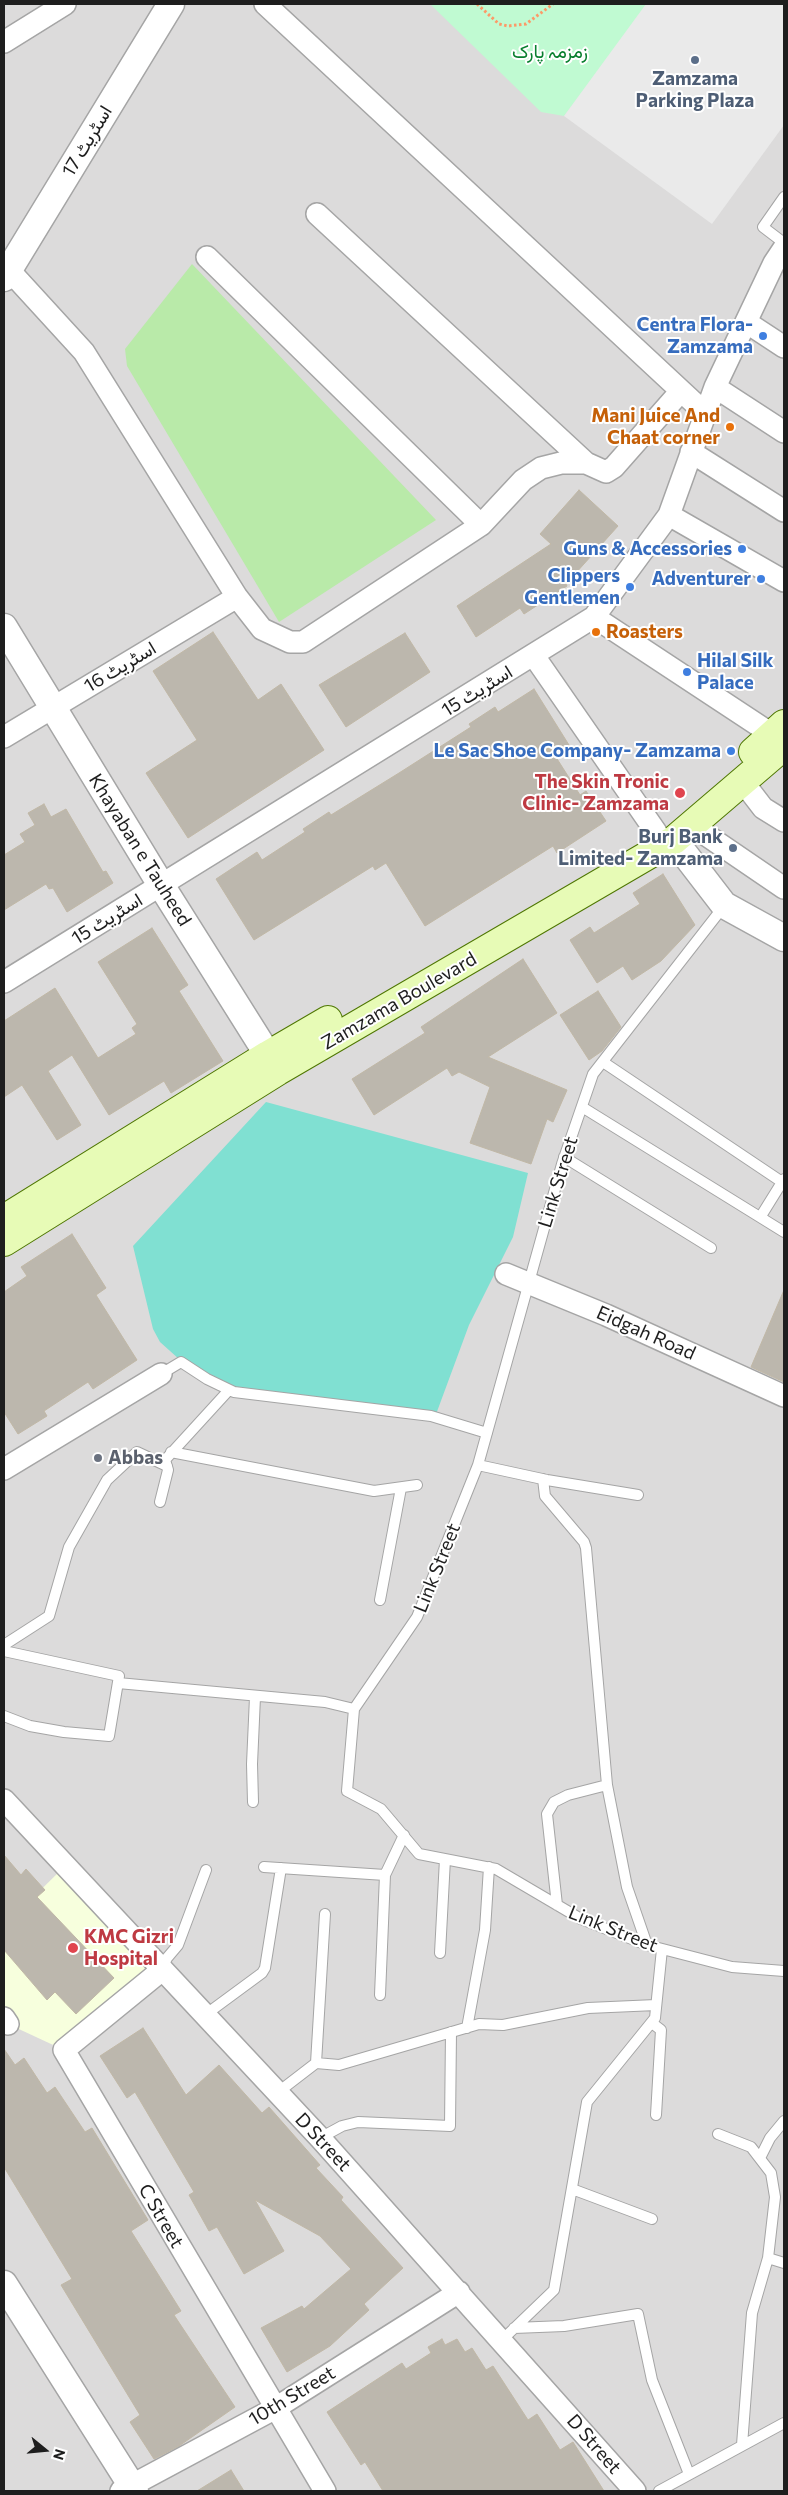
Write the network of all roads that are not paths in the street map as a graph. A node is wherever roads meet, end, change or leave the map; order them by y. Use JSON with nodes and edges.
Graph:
{"nodes":[{"id":1,"x":65,"y":4,"type":"edge"},
{"id":2,"x":171,"y":4,"type":"edge"},
{"id":3,"x":265,"y":4,"type":"edge"},
{"id":4,"x":4,"y":42,"type":"edge"},
{"id":5,"x":784,"y":198,"type":"edge"},
{"id":6,"x":318,"y":214,"type":"dead end"},
{"id":7,"x":784,"y":243,"type":"edge"},
{"id":8,"x":207,"y":257,"type":"dead end"},
{"id":9,"x":781,"y":260,"type":"edge"},
{"id":10,"x":6,"y":274,"type":"edge"},
{"id":11,"x":746,"y":322,"type":"junction"},
{"id":12,"x":784,"y":347,"type":"edge"},
{"id":13,"x":715,"y":387,"type":"junction"},
{"id":14,"x":681,"y":391,"type":"junction"},
{"id":15,"x":705,"y":413,"type":"junction"},
{"id":16,"x":784,"y":432,"type":"edge"},
{"id":17,"x":691,"y":452,"type":"junction"},
{"id":18,"x":586,"y":463,"type":"junction"},
{"id":19,"x":784,"y":511,"type":"edge"},
{"id":20,"x":669,"y":515,"type":"junction"},
{"id":21,"x":481,"y":525,"type":"junction"},
{"id":22,"x":784,"y":581,"type":"edge"},
{"id":23,"x":237,"y":597,"type":"junction"},
{"id":24,"x":594,"y":617,"type":"junction"},
{"id":25,"x":4,"y":627,"type":"edge"},
{"id":26,"x":534,"y":656,"type":"junction"},
{"id":27,"x":52,"y":708,"type":"junction"},
{"id":28,"x":781,"y":735,"type":"edge"},
{"id":29,"x":4,"y":737,"type":"edge"},
{"id":30,"x":743,"y":782,"type":"junction"},
{"id":31,"x":784,"y":821,"type":"edge"},
{"id":32,"x":674,"y":833,"type":"junction"},
{"id":33,"x":161,"y":885,"type":"junction"},
{"id":34,"x":784,"y":888,"type":"edge"},
{"id":35,"x":724,"y":905,"type":"junction"},
{"id":36,"x":784,"y":938,"type":"edge"},
{"id":37,"x":4,"y":982,"type":"edge"},
{"id":38,"x":602,"y":1062,"type":"junction"},
{"id":39,"x":273,"y":1063,"type":"junction"},
{"id":40,"x":582,"y":1107,"type":"junction"},
{"id":41,"x":564,"y":1157,"type":"junction"},
{"id":42,"x":783,"y":1181,"type":"edge"},
{"id":43,"x":761,"y":1216,"type":"junction"},
{"id":44,"x":4,"y":1219,"type":"edge"},
{"id":45,"x":784,"y":1232,"type":"edge"},
{"id":46,"x":4,"y":1242,"type":"edge"},
{"id":47,"x":711,"y":1248,"type":"dead end"},
{"id":48,"x":506,"y":1274,"type":"dead end"},
{"id":49,"x":529,"y":1283,"type":"junction"},
{"id":50,"x":161,"y":1374,"type":"joint"},
{"id":51,"x":229,"y":1390,"type":"junction"},
{"id":52,"x":784,"y":1396,"type":"edge"},
{"id":53,"x":487,"y":1433,"type":"junction"},
{"id":54,"x":171,"y":1452,"type":"junction"},
{"id":55,"x":478,"y":1465,"type":"junction"},
{"id":56,"x":166,"y":1466,"type":"junction"},
{"id":57,"x":4,"y":1469,"type":"edge"},
{"id":58,"x":543,"y":1480,"type":"junction"},
{"id":59,"x":418,"y":1485,"type":"dead end"},
{"id":60,"x":401,"y":1488,"type":"junction"},
{"id":61,"x":638,"y":1496,"type":"dead end"},
{"id":62,"x":160,"y":1502,"type":"dead end"},
{"id":63,"x":380,"y":1600,"type":"dead end"},
{"id":64,"x":4,"y":1645,"type":"edge"},
{"id":65,"x":4,"y":1651,"type":"edge"},
{"id":66,"x":118,"y":1683,"type":"junction"},
{"id":67,"x":255,"y":1696,"type":"junction"},
{"id":68,"x":354,"y":1709,"type":"junction"},
{"id":69,"x":4,"y":1716,"type":"edge"},
{"id":70,"x":607,"y":1785,"type":"junction"},
{"id":71,"x":4,"y":1800,"type":"edge"},
{"id":72,"x":253,"y":1802,"type":"dead end"},
{"id":73,"x":404,"y":1836,"type":"junction"},
{"id":74,"x":444,"y":1859,"type":"junction"},
{"id":75,"x":264,"y":1867,"type":"dead end"},
{"id":76,"x":489,"y":1867,"type":"junction"},
{"id":77,"x":281,"y":1868,"type":"junction"},
{"id":78,"x":206,"y":1870,"type":"dead end"},
{"id":79,"x":384,"y":1876,"type":"junction"},
{"id":80,"x":557,"y":1905,"type":"junction"},
{"id":81,"x":325,"y":1914,"type":"dead end"},
{"id":82,"x":647,"y":1945,"type":"junction"},
{"id":83,"x":662,"y":1949,"type":"junction"},
{"id":84,"x":440,"y":1953,"type":"dead end"},
{"id":85,"x":162,"y":1970,"type":"junction"},
{"id":86,"x":784,"y":1971,"type":"edge"},
{"id":87,"x":380,"y":1995,"type":"dead end"},
{"id":88,"x":656,"y":2005,"type":"junction"},
{"id":89,"x":205,"y":2015,"type":"junction"},
{"id":90,"x":652,"y":2023,"type":"junction"},
{"id":91,"x":467,"y":2028,"type":"junction"},
{"id":92,"x":451,"y":2032,"type":"junction"},
{"id":93,"x":316,"y":2063,"type":"junction"},
{"id":94,"x":277,"y":2093,"type":"junction"},
{"id":95,"x":656,"y":2115,"type":"dead end"},
{"id":96,"x":784,"y":2121,"type":"edge"},
{"id":97,"x":718,"y":2134,"type":"dead end"},
{"id":98,"x":320,"y":2138,"type":"junction"},
{"id":99,"x":760,"y":2158,"type":"junction"},
{"id":100,"x":572,"y":2189,"type":"junction"},
{"id":101,"x":652,"y":2219,"type":"dead end"},
{"id":102,"x":768,"y":2258,"type":"junction"},
{"id":103,"x":784,"y":2263,"type":"edge"},
{"id":104,"x":4,"y":2284,"type":"edge"},
{"id":105,"x":459,"y":2292,"type":"junction"},
{"id":106,"x":508,"y":2334,"type":"junction"},
{"id":107,"x":274,"y":2409,"type":"junction"},
{"id":108,"x":784,"y":2423,"type":"edge"},
{"id":109,"x":742,"y":2444,"type":"junction"},
{"id":110,"x":689,"y":2474,"type":"junction"},
{"id":111,"x":129,"y":2489,"type":"edge"},
{"id":112,"x":325,"y":2491,"type":"edge"},
{"id":113,"x":635,"y":2491,"type":"edge"},
{"id":114,"x":659,"y":2491,"type":"edge"}],
"edges":[{"from":1,"to":4,"type":"street"},
{"from":2,"to":10,"type":"street","name":"اسٹریٹ 17"},
{"from":3,"to":14,"type":"street"},
{"from":5,"to":7,"type":"lane"},
{"from":6,"to":18,"type":"street"},
{"from":8,"to":21,"type":"street"},
{"from":9,"to":11,"type":"street","name":"اسٹریٹ 15"},
{"from":10,"to":23,"type":"street"},
{"from":11,"to":12,"type":"street"},
{"from":11,"to":13,"type":"street","name":"اسٹریٹ 15"},
{"from":13,"to":15,"type":"street","name":"اسٹریٹ 15"},
{"from":13,"to":16,"type":"street"},
{"from":14,"to":15,"type":"street"},
{"from":14,"to":18,"type":"street"},
{"from":15,"to":17,"type":"street","name":"اسٹریٹ 15"},
{"from":17,"to":19,"type":"street"},
{"from":17,"to":20,"type":"street","name":"اسٹریٹ 15"},
{"from":18,"to":21,"type":"street"},
{"from":20,"to":22,"type":"street"},
{"from":20,"to":24,"type":"street","name":"اسٹریٹ 15"},
{"from":21,"to":23,"type":"street"},
{"from":23,"to":27,"type":"street","name":"اسٹریٹ 16"},
{"from":24,"to":26,"type":"street","name":"اسٹریٹ 15"},
{"from":24,"to":28,"type":"street"},
{"from":25,"to":27,"type":"street","name":"Khayaban e Tauheed"},
{"from":26,"to":32,"type":"street"},
{"from":26,"to":33,"type":"street","name":"اسٹریٹ 15"},
{"from":27,"to":29,"type":"street","name":"اسٹریٹ 16"},
{"from":27,"to":33,"type":"street","name":"Khayaban e Tauheed"},
{"from":28,"to":30,"type":"main road","name":"Zamzama Boulevard"},
{"from":28,"to":32,"type":"main road","name":"Zamzama Boulevard"},
{"from":30,"to":31,"type":"street"},
{"from":30,"to":32,"type":"main road","name":"Zamzama Boulevard"},
{"from":32,"to":34,"type":"street"},
{"from":32,"to":35,"type":"street"},
{"from":32,"to":39,"type":"main road","name":"Zamzama Boulevard"},
{"from":33,"to":37,"type":"street","name":"اسٹریٹ 15"},
{"from":33,"to":39,"type":"street","name":"Khayaban e Tauheed"},
{"from":35,"to":36,"type":"street"},
{"from":35,"to":38,"type":"lane","name":"Link Street"},
{"from":38,"to":40,"type":"lane","name":"Link Street"},
{"from":38,"to":42,"type":"lane"},
{"from":39,"to":44,"type":"main road","name":"Zamzama Boulevard"},
{"from":39,"to":46,"type":"main road","name":"Zamzama Boulevard"},
{"from":40,"to":41,"type":"lane","name":"Link Street"},
{"from":40,"to":43,"type":"lane"},
{"from":41,"to":47,"type":"lane"},
{"from":41,"to":49,"type":"lane","name":"Link Street"},
{"from":42,"to":43,"type":"lane"},
{"from":43,"to":45,"type":"lane"},
{"from":48,"to":49,"type":"street","name":"Eidgah Road"},
{"from":49,"to":52,"type":"street","name":"Eidgah Road"},
{"from":49,"to":53,"type":"lane","name":"Link Street"},
{"from":50,"to":51,"type":"lane"},
{"from":50,"to":57,"type":"street"},
{"from":51,"to":53,"type":"lane"},
{"from":51,"to":54,"type":"lane"},
{"from":53,"to":55,"type":"lane","name":"Link Street"},
{"from":54,"to":56,"type":"lane"},
{"from":54,"to":60,"type":"lane"},
{"from":55,"to":58,"type":"lane"},
{"from":55,"to":68,"type":"lane","name":"Link Street"},
{"from":56,"to":62,"type":"lane"},
{"from":56,"to":64,"type":"lane"},
{"from":58,"to":61,"type":"lane"},
{"from":58,"to":70,"type":"lane"},
{"from":59,"to":60,"type":"lane"},
{"from":60,"to":63,"type":"lane"},
{"from":65,"to":66,"type":"lane"},
{"from":66,"to":67,"type":"lane"},
{"from":66,"to":69,"type":"lane"},
{"from":67,"to":68,"type":"lane"},
{"from":67,"to":72,"type":"lane"},
{"from":68,"to":73,"type":"lane","name":"Link Street"},
{"from":70,"to":80,"type":"lane"},
{"from":70,"to":82,"type":"lane"},
{"from":71,"to":85,"type":"street","name":"D Street"},
{"from":73,"to":74,"type":"lane","name":"Link Street"},
{"from":73,"to":79,"type":"lane"},
{"from":74,"to":76,"type":"lane","name":"Link Street"},
{"from":74,"to":84,"type":"lane"},
{"from":75,"to":77,"type":"lane"},
{"from":76,"to":80,"type":"lane","name":"Link Street"},
{"from":76,"to":91,"type":"lane"},
{"from":77,"to":79,"type":"lane"},
{"from":77,"to":89,"type":"lane"},
{"from":78,"to":85,"type":"lane"},
{"from":79,"to":87,"type":"lane"},
{"from":80,"to":82,"type":"lane","name":"Link Street"},
{"from":81,"to":93,"type":"lane"},
{"from":82,"to":83,"type":"lane","name":"Link Street"},
{"from":83,"to":86,"type":"lane","name":"Link Street"},
{"from":83,"to":88,"type":"lane"},
{"from":85,"to":89,"type":"street","name":"D Street"},
{"from":85,"to":107,"type":"street","name":"C Street"},
{"from":88,"to":90,"type":"lane"},
{"from":88,"to":91,"type":"lane"},
{"from":89,"to":94,"type":"street","name":"D Street"},
{"from":90,"to":95,"type":"lane"},
{"from":90,"to":100,"type":"lane"},
{"from":91,"to":92,"type":"lane"},
{"from":92,"to":93,"type":"lane"},
{"from":92,"to":98,"type":"lane"},
{"from":93,"to":94,"type":"lane"},
{"from":94,"to":98,"type":"street","name":"D Street"},
{"from":96,"to":99,"type":"lane"},
{"from":97,"to":99,"type":"lane"},
{"from":98,"to":105,"type":"street","name":"D Street"},
{"from":99,"to":102,"type":"lane"},
{"from":100,"to":101,"type":"lane"},
{"from":100,"to":106,"type":"lane"},
{"from":102,"to":103,"type":"lane"},
{"from":102,"to":109,"type":"lane"},
{"from":104,"to":111,"type":"street"},
{"from":105,"to":106,"type":"street","name":"D Street"},
{"from":105,"to":107,"type":"street","name":"10th Street"},
{"from":106,"to":110,"type":"lane"},
{"from":106,"to":113,"type":"street","name":"D Street"},
{"from":107,"to":111,"type":"street","name":"10th Street"},
{"from":107,"to":112,"type":"street","name":"C Street"},
{"from":108,"to":109,"type":"lane"},
{"from":109,"to":110,"type":"lane"},
{"from":110,"to":114,"type":"lane"}]}
